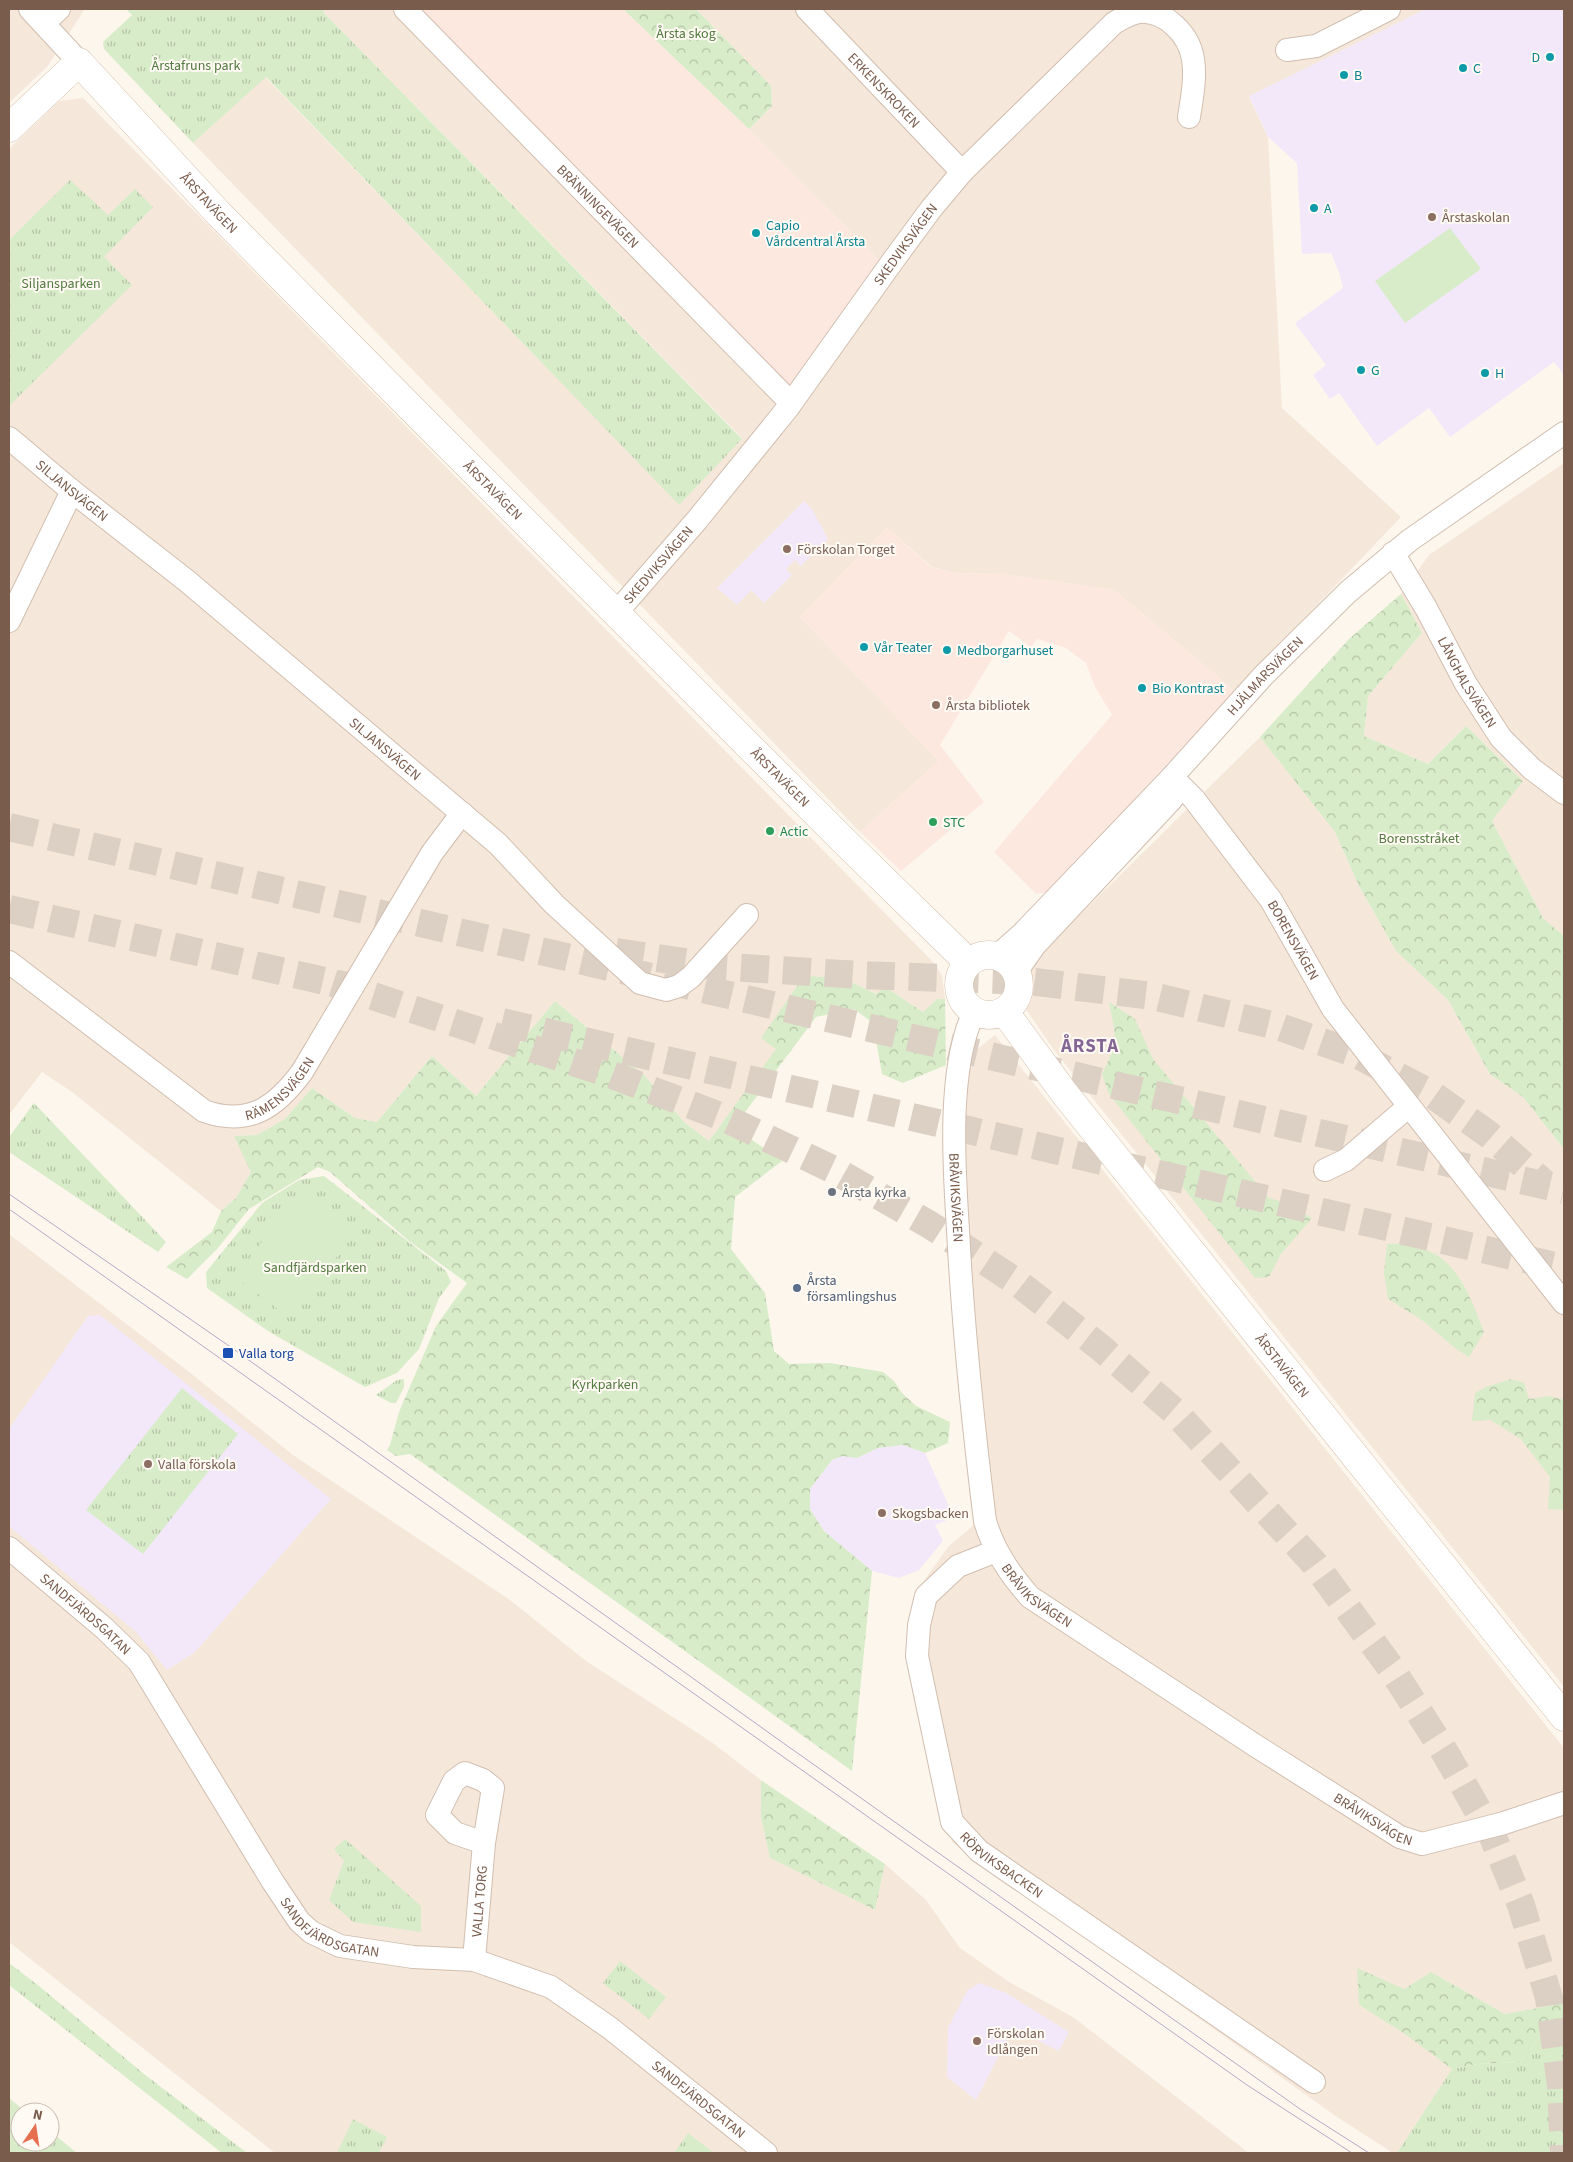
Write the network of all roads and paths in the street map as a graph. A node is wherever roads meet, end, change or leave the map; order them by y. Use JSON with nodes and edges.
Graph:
{"nodes":[{"id":1,"x":406,"y":9,"type":"edge"},
{"id":2,"x":807,"y":9,"type":"edge"},
{"id":3,"x":1389,"y":9,"type":"edge"},
{"id":4,"x":44,"y":13,"type":"edge"},
{"id":5,"x":1287,"y":50,"type":"dead end"},
{"id":6,"x":79,"y":62,"type":"junction"},
{"id":7,"x":1189,"y":117,"type":"dead end"},
{"id":8,"x":9,"y":128,"type":"edge"},
{"id":9,"x":962,"y":172,"type":"junction"},
{"id":10,"x":791,"y":403,"type":"junction"},
{"id":11,"x":1564,"y":433,"type":"edge"},
{"id":12,"x":9,"y":438,"type":"edge"},
{"id":13,"x":1564,"y":451,"type":"edge"},
{"id":14,"x":72,"y":491,"type":"junction"},
{"id":15,"x":1397,"y":558,"type":"junction"},
{"id":16,"x":616,"y":614,"type":"junction"},
{"id":17,"x":9,"y":621,"type":"edge"},
{"id":18,"x":1177,"y":782,"type":"junction"},
{"id":19,"x":1564,"y":793,"type":"edge"},
{"id":20,"x":462,"y":813,"type":"junction"},
{"id":21,"x":747,"y":914,"type":"dead end"},
{"id":22,"x":9,"y":962,"type":"edge"},
{"id":23,"x":968,"y":962,"type":"junction"},
{"id":24,"x":1007,"y":964,"type":"junction"},
{"id":25,"x":974,"y":1012,"type":"junction"},
{"id":26,"x":1004,"y":1012,"type":"junction"},
{"id":27,"x":1409,"y":1106,"type":"junction"},
{"id":28,"x":1325,"y":1170,"type":"dead end"},
{"id":29,"x":1564,"y":1303,"type":"edge"},
{"id":30,"x":9,"y":1548,"type":"edge"},
{"id":31,"x":996,"y":1551,"type":"junction"},
{"id":32,"x":1564,"y":1717,"type":"edge"},
{"id":33,"x":1564,"y":1803,"type":"edge"},
{"id":34,"x":484,"y":1843,"type":"dead end"},
{"id":35,"x":474,"y":1960,"type":"junction"},
{"id":36,"x":1314,"y":2082,"type":"dead end"},
{"id":37,"x":766,"y":2153,"type":"edge"}],
"edges":[{"from":1,"to":10,"type":"street","name":"BRÄNNINGEVÄGEN"},
{"from":2,"to":9,"type":"street","name":"ERKENSKROKEN"},
{"from":3,"to":5,"type":"street"},
{"from":4,"to":6,"type":"street","name":"ÅRSTAVÄGEN"},
{"from":6,"to":8,"type":"street"},
{"from":6,"to":16,"type":"street","name":"ÅRSTAVÄGEN"},
{"from":7,"to":9,"type":"street","name":"SKEDVIKSVÄGEN"},
{"from":9,"to":10,"type":"street","name":"SKEDVIKSVÄGEN"},
{"from":10,"to":16,"type":"street","name":"SKEDVIKSVÄGEN"},
{"from":11,"to":15,"type":"street","name":"HJÄLMARSVÄGEN"},
{"from":12,"to":14,"type":"street","name":"SILJANSVÄGEN"},
{"from":13,"to":15,"type":"street","name":"HJÄLMARSVÄGEN"},
{"from":14,"to":17,"type":"street"},
{"from":14,"to":20,"type":"street","name":"SILJANSVÄGEN"},
{"from":15,"to":18,"type":"street","name":"HJÄLMARSVÄGEN"},
{"from":15,"to":19,"type":"street","name":"LÅNGHALSVÄGEN"},
{"from":16,"to":23,"type":"street","name":"ÅRSTAVÄGEN"},
{"from":18,"to":24,"type":"street","name":"HJÄLMARSVÄGEN"},
{"from":18,"to":27,"type":"street","name":"BORENSVÄGEN"},
{"from":20,"to":21,"type":"street","name":"SILJANSVÄGEN"},
{"from":20,"to":22,"type":"street","name":"RÄMENSVÄGEN"},
{"from":23,"to":24,"type":"street"},
{"from":23,"to":25,"type":"street"},
{"from":24,"to":26,"type":"street"},
{"from":25,"to":26,"type":"street"},
{"from":25,"to":31,"type":"street","name":"BRÅVIKSVÄGEN"},
{"from":26,"to":32,"type":"street","name":"ÅRSTAVÄGEN"},
{"from":27,"to":28,"type":"street"},
{"from":27,"to":29,"type":"street","name":"BORENSVÄGEN"},
{"from":30,"to":35,"type":"street","name":"SANDFJÄRDSGATAN"},
{"from":31,"to":33,"type":"street","name":"BRÅVIKSVÄGEN"},
{"from":31,"to":36,"type":"street","name":"RÖRVIKSBACKEN"},
{"from":34,"to":35,"type":"street","name":"VALLA TORG"},
{"from":35,"to":37,"type":"street","name":"SANDFJÄRDSGATAN"}]}
